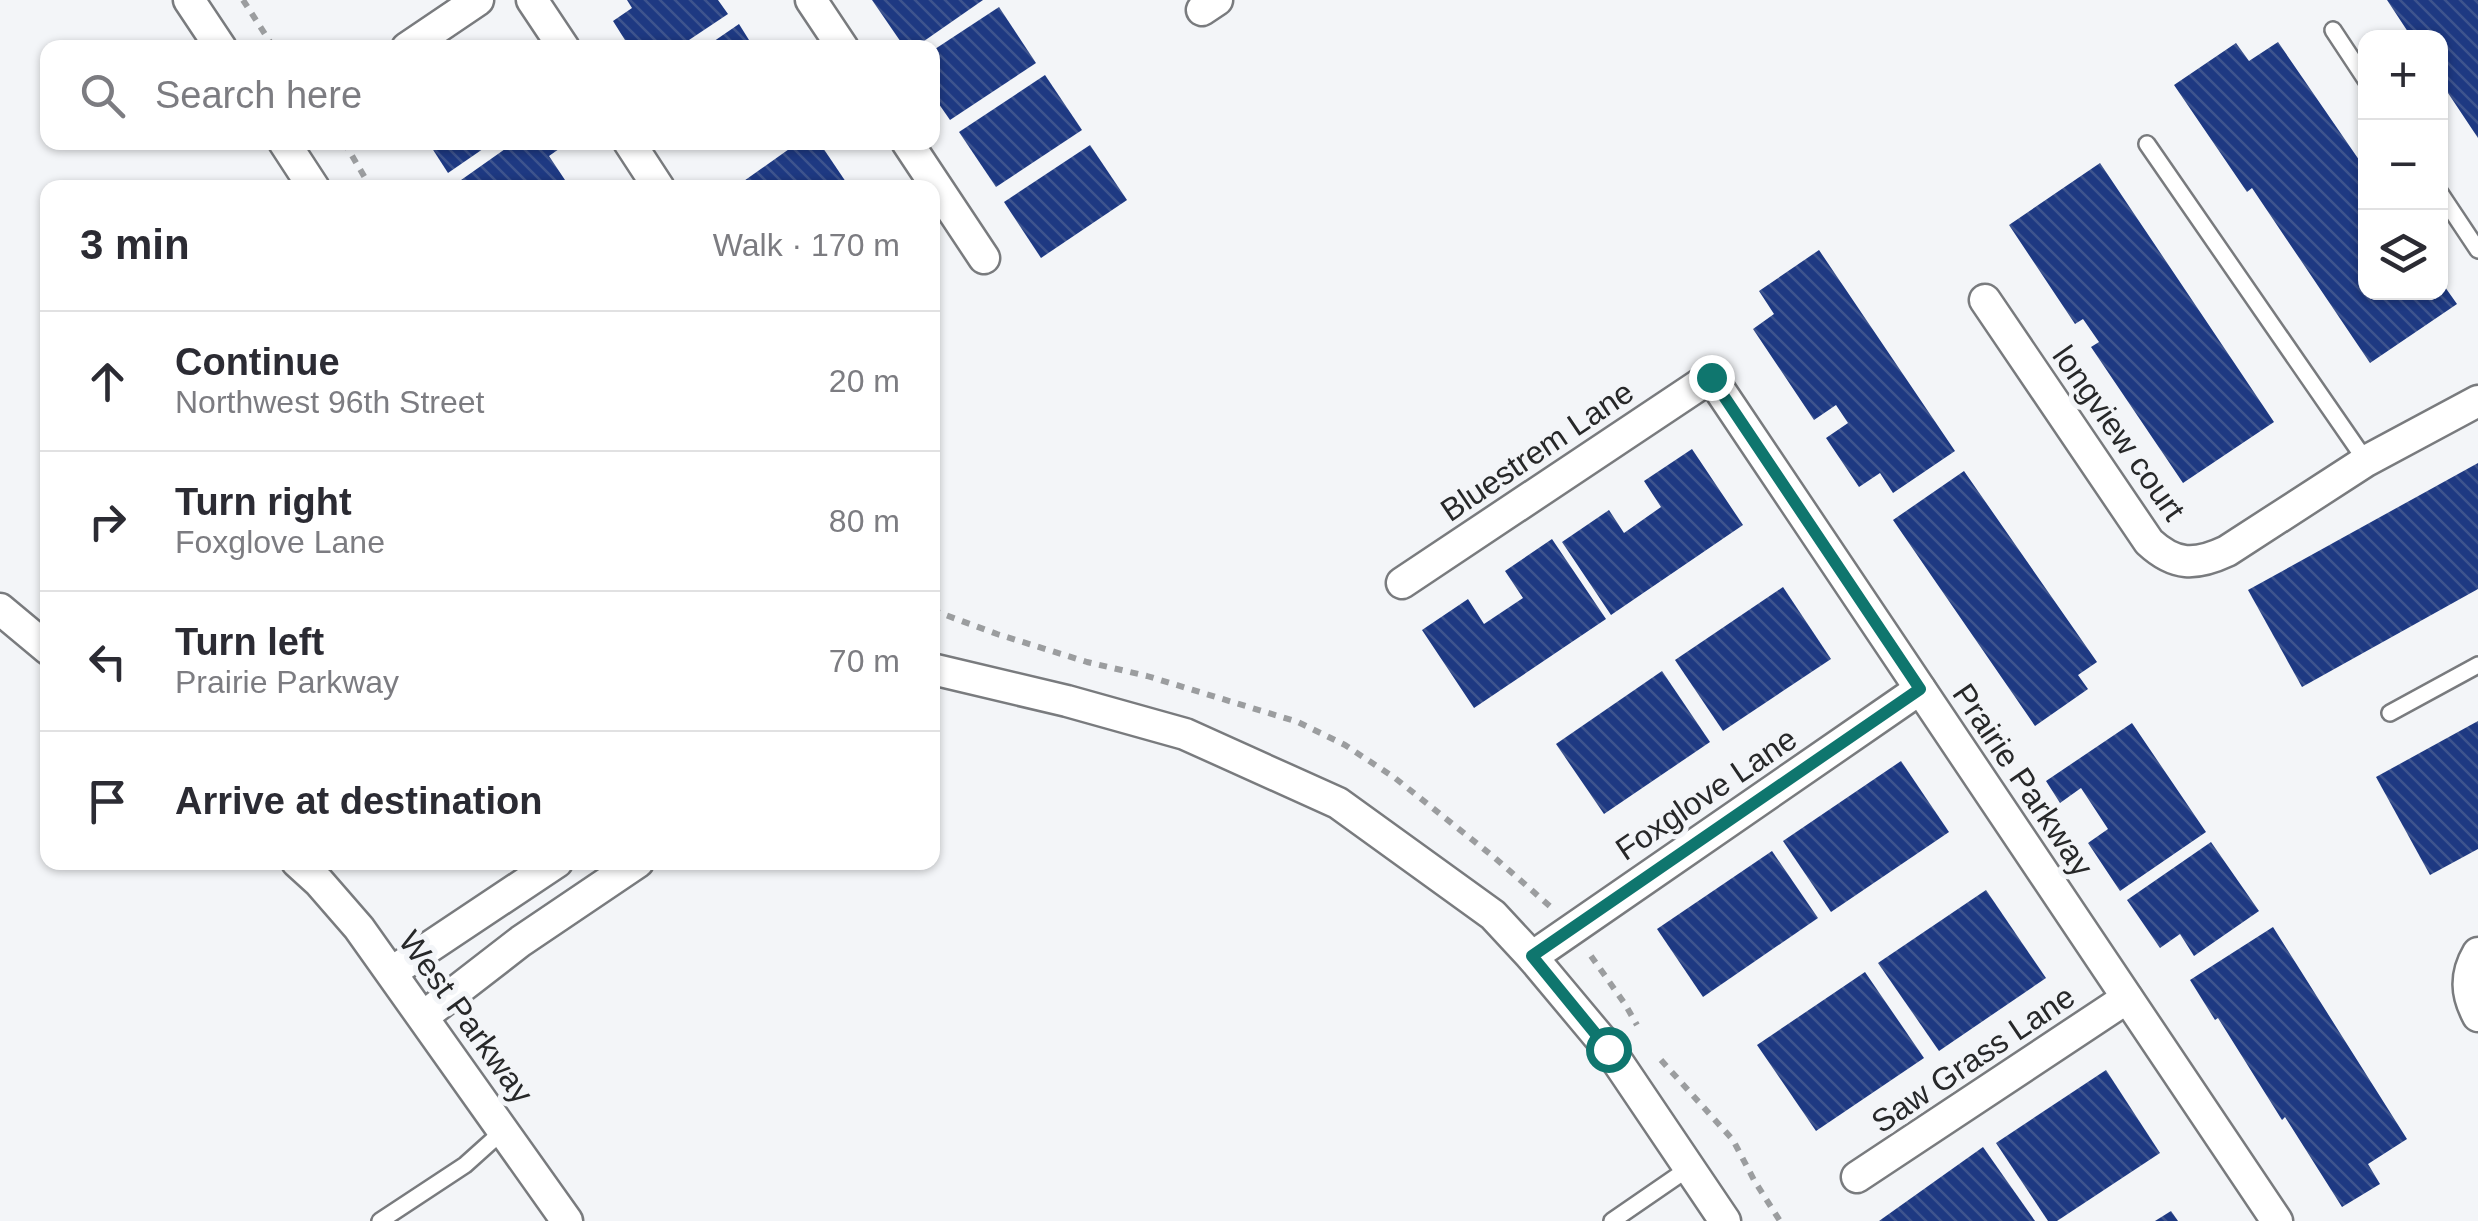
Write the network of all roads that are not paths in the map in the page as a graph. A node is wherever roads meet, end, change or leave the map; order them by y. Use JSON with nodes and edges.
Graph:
{"nodes":[{"id":1,"x":189,"y":0,"type":"edge"},
{"id":2,"x":478,"y":0,"type":"edge"},
{"id":3,"x":532,"y":0,"type":"edge"},
{"id":4,"x":811,"y":0,"type":"edge"},
{"id":5,"x":2333,"y":30,"type":"dead end"},
{"id":6,"x":215,"y":40,"type":"edge"},
{"id":7,"x":419,"y":40,"type":"edge"},
{"id":8,"x":559,"y":40,"type":"edge"},
{"id":9,"x":838,"y":40,"type":"edge"},
{"id":10,"x":2358,"y":68,"type":"edge"},
{"id":11,"x":2147,"y":144,"type":"dead end"},
{"id":12,"x":289,"y":150,"type":"edge"},
{"id":13,"x":633,"y":150,"type":"edge"},
{"id":14,"x":912,"y":150,"type":"edge"},
{"id":15,"x":309,"y":180,"type":"edge"},
{"id":16,"x":654,"y":180,"type":"edge"},
{"id":17,"x":932,"y":180,"type":"edge"},
{"id":18,"x":940,"y":192,"type":"edge"},
{"id":19,"x":2448,"y":206,"type":"edge"},
{"id":20,"x":2478,"y":250,"type":"edge"},
{"id":21,"x":984,"y":258,"type":"dead end"},
{"id":22,"x":1984,"y":300,"type":"dead end"},
{"id":23,"x":1711,"y":377,"type":"joint"},
{"id":24,"x":2478,"y":401,"type":"edge"},
{"id":25,"x":2366,"y":461,"type":"junction"},
{"id":26,"x":1402,"y":583,"type":"dead end"},
{"id":27,"x":0,"y":609,"type":"edge"},
{"id":28,"x":40,"y":642,"type":"edge"},
{"id":29,"x":2478,"y":666,"type":"edge"},
{"id":30,"x":940,"y":671,"type":"edge"},
{"id":31,"x":1920,"y":689,"type":"junction"},
{"id":32,"x":2390,"y":713,"type":"dead end"},
{"id":33,"x":306,"y":870,"type":"edge"},
{"id":34,"x":545,"y":870,"type":"edge"},
{"id":35,"x":626,"y":870,"type":"edge"},
{"id":36,"x":2478,"y":953,"type":"edge"},
{"id":37,"x":1532,"y":956,"type":"junction"},
{"id":38,"x":392,"y":972,"type":"junction"},
{"id":39,"x":2127,"y":998,"type":"junction"},
{"id":40,"x":424,"y":1016,"type":"junction"},
{"id":41,"x":2478,"y":1016,"type":"edge"},
{"id":42,"x":504,"y":1130,"type":"junction"},
{"id":43,"x":1689,"y":1168,"type":"junction"},
{"id":44,"x":1857,"y":1177,"type":"dead end"},
{"id":45,"x":380,"y":1221,"type":"edge"},
{"id":46,"x":568,"y":1221,"type":"edge"},
{"id":47,"x":1612,"y":1221,"type":"edge"},
{"id":48,"x":1725,"y":1221,"type":"edge"},
{"id":49,"x":2277,"y":1221,"type":"edge"}],
"edges":[{"from":1,"to":6,"type":"street"},
{"from":2,"to":7,"type":"street"},
{"from":3,"to":8,"type":"street"},
{"from":4,"to":9,"type":"street"},
{"from":5,"to":10,"type":"lane"},
{"from":11,"to":25,"type":"lane"},
{"from":12,"to":15,"type":"street"},
{"from":13,"to":16,"type":"street"},
{"from":14,"to":17,"type":"street"},
{"from":18,"to":21,"type":"street"},
{"from":19,"to":20,"type":"lane"},
{"from":22,"to":25,"type":"street","name":"longview court"},
{"from":23,"to":26,"type":"street","name":"Bluestrem Lane"},
{"from":23,"to":31,"type":"street","name":"Prairie Parkway"},
{"from":24,"to":25,"type":"street","name":"longview court"},
{"from":27,"to":28,"type":"street"},
{"from":29,"to":32,"type":"lane"},
{"from":30,"to":37,"type":"street"},
{"from":31,"to":37,"type":"street","name":"Foxglove Lane"},
{"from":31,"to":39,"type":"street","name":"Prairie Parkway"},
{"from":33,"to":38,"type":"street","name":"West Parkway"},
{"from":34,"to":38,"type":"street"},
{"from":35,"to":40,"type":"street"},
{"from":36,"to":41,"type":"street"},
{"from":37,"to":43,"type":"street"},
{"from":38,"to":40,"type":"street","name":"West Parkway"},
{"from":39,"to":44,"type":"street","name":"Saw Grass Lane"},
{"from":39,"to":49,"type":"street","name":"Prairie Parkway"},
{"from":40,"to":42,"type":"street","name":"West Parkway"},
{"from":42,"to":45,"type":"lane"},
{"from":42,"to":46,"type":"street","name":"West Parkway"},
{"from":43,"to":47,"type":"lane"},
{"from":43,"to":48,"type":"street"}]}
